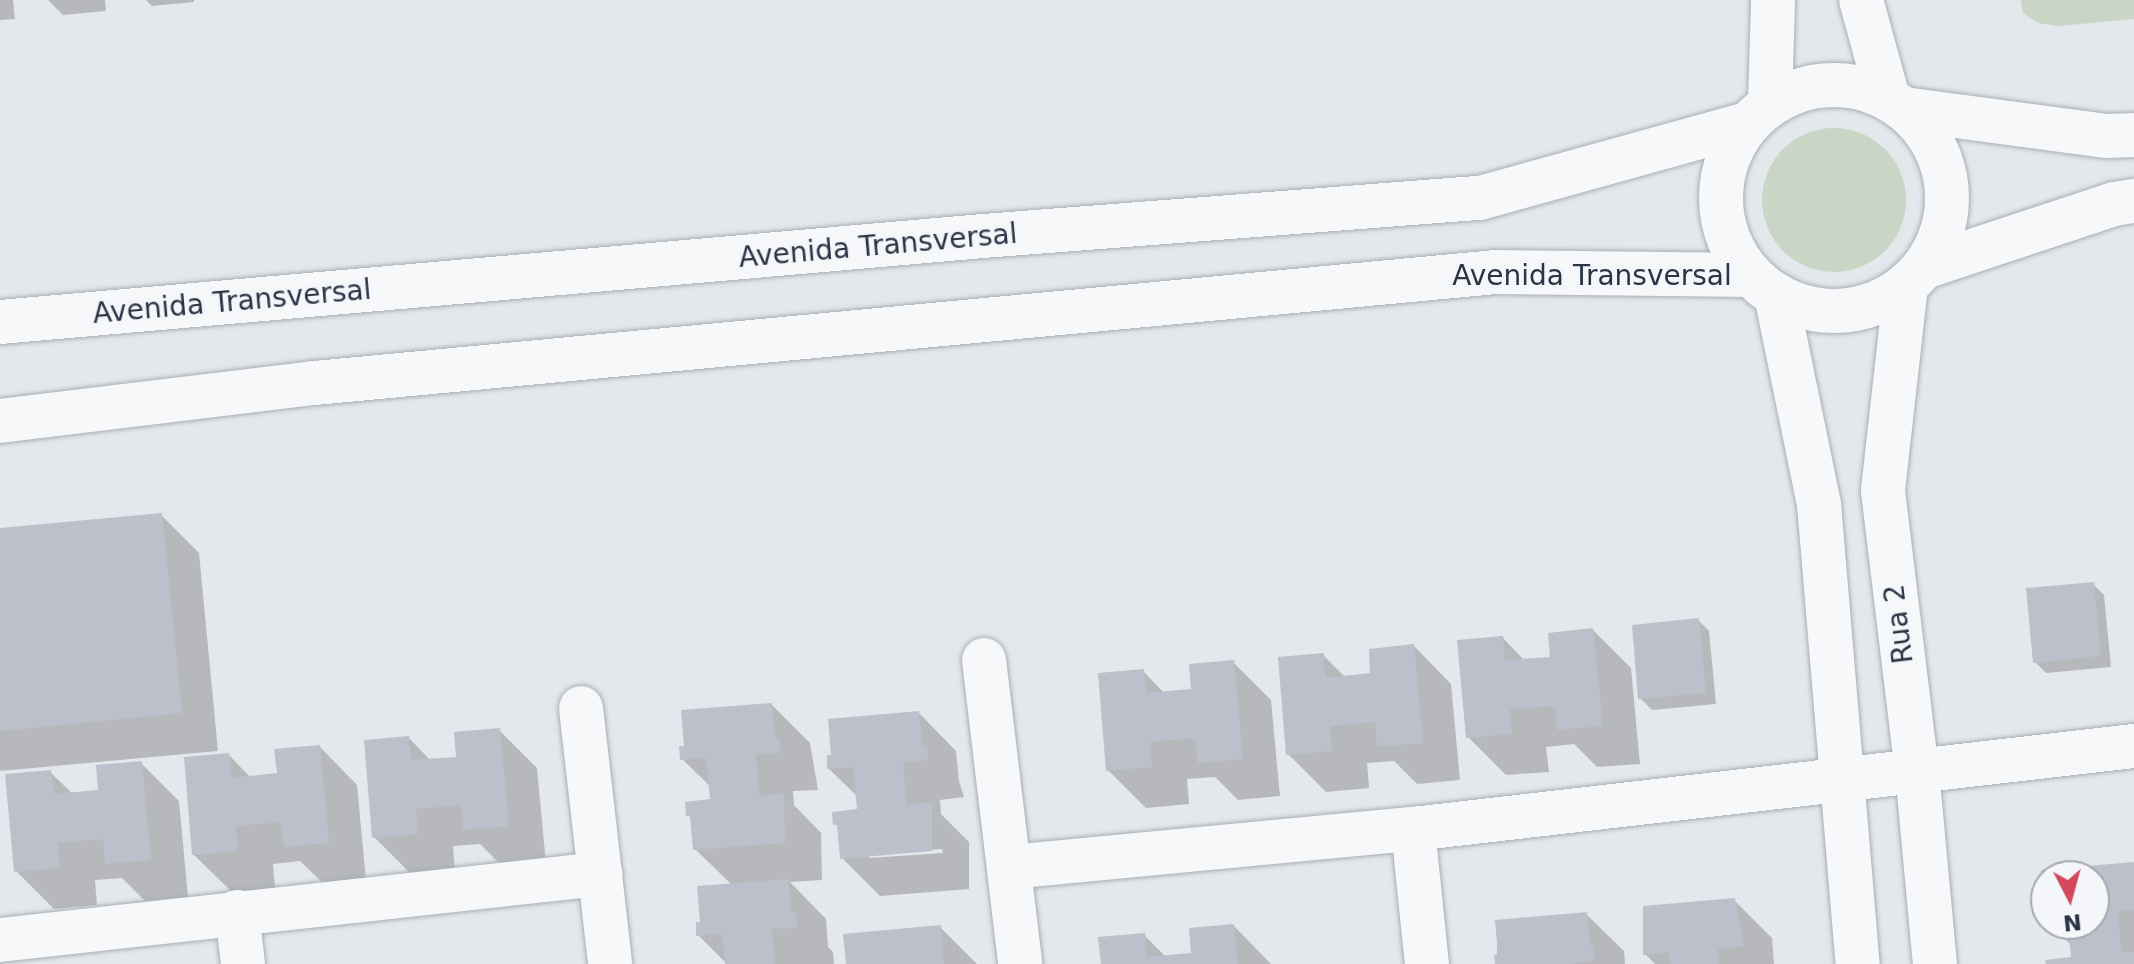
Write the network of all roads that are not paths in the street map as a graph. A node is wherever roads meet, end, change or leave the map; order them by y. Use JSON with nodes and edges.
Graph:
{"nodes":[{"id":1,"x":1773,"y":0,"type":"edge"},
{"id":2,"x":1861,"y":0,"type":"edge"},
{"id":3,"x":1896,"y":104,"type":"junction"},
{"id":4,"x":1759,"y":114,"type":"junction"},
{"id":5,"x":2134,"y":135,"type":"edge"},
{"id":6,"x":2134,"y":201,"type":"edge"},
{"id":7,"x":1915,"y":276,"type":"junction"},
{"id":8,"x":1763,"y":285,"type":"junction"},
{"id":9,"x":0,"y":322,"type":"edge"},
{"id":10,"x":0,"y":421,"type":"edge"},
{"id":11,"x":984,"y":660,"type":"dead end"},
{"id":12,"x":581,"y":708,"type":"dead end"},
{"id":13,"x":2134,"y":746,"type":"edge"},
{"id":14,"x":1917,"y":771,"type":"junction"},
{"id":15,"x":1841,"y":780,"type":"junction"},
{"id":16,"x":1413,"y":829,"type":"junction"},
{"id":17,"x":1009,"y":867,"type":"junction"},
{"id":18,"x":600,"y":874,"type":"junction"},
{"id":19,"x":237,"y":912,"type":"junction"},
{"id":20,"x":0,"y":940,"type":"edge"},
{"id":21,"x":243,"y":964,"type":"edge"},
{"id":22,"x":610,"y":964,"type":"edge"},
{"id":23,"x":1020,"y":964,"type":"edge"},
{"id":24,"x":1427,"y":964,"type":"edge"},
{"id":25,"x":1858,"y":964,"type":"edge"},
{"id":26,"x":1935,"y":964,"type":"edge"}],
"edges":[{"from":1,"to":4,"type":"street"},
{"from":2,"to":3,"type":"street"},
{"from":3,"to":4,"type":"street","name":"Avenida Transversal"},
{"from":3,"to":5,"type":"street","name":"Avenida Transversal"},
{"from":3,"to":7,"type":"street"},
{"from":4,"to":8,"type":"street","name":"Avenida Transversal"},
{"from":4,"to":9,"type":"street","name":"Avenida Transversal"},
{"from":6,"to":7,"type":"street","name":"Avenida Transversal"},
{"from":7,"to":8,"type":"street","name":"Avenida Transversal"},
{"from":7,"to":14,"type":"street","name":"Rua 2"},
{"from":8,"to":10,"type":"street","name":"Avenida Transversal"},
{"from":8,"to":15,"type":"street"},
{"from":11,"to":17,"type":"street"},
{"from":12,"to":18,"type":"street"},
{"from":13,"to":14,"type":"street"},
{"from":14,"to":15,"type":"street"},
{"from":14,"to":26,"type":"street","name":"Rua 2"},
{"from":15,"to":16,"type":"street"},
{"from":15,"to":25,"type":"street"},
{"from":16,"to":17,"type":"street"},
{"from":16,"to":24,"type":"street"},
{"from":17,"to":23,"type":"street"},
{"from":18,"to":19,"type":"street"},
{"from":18,"to":22,"type":"street"},
{"from":19,"to":20,"type":"street"},
{"from":19,"to":21,"type":"street"}]}
